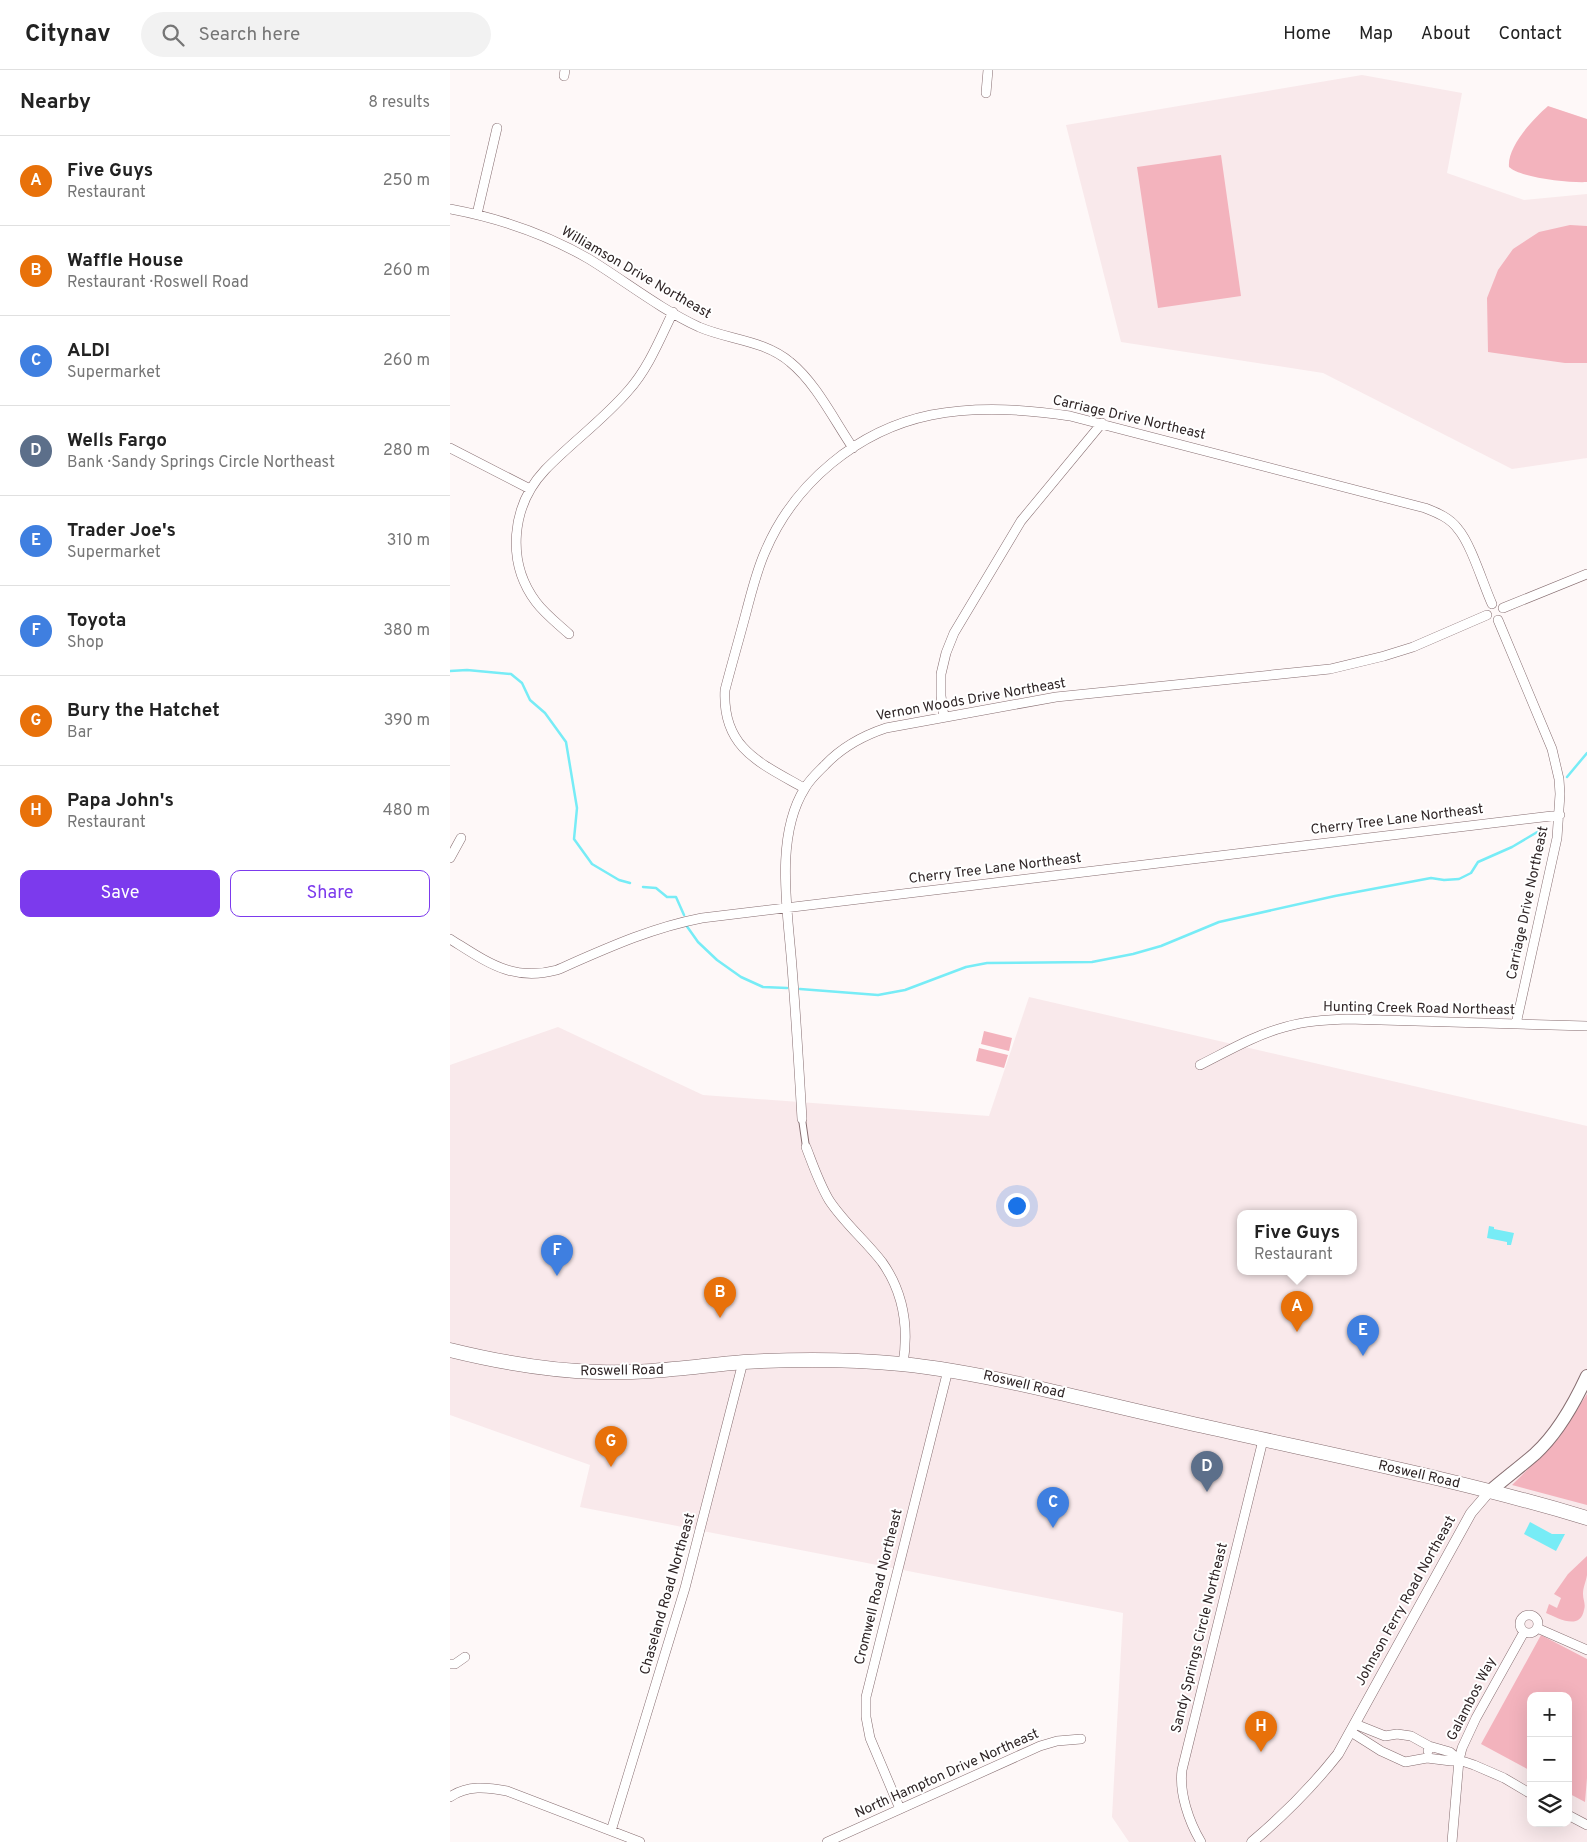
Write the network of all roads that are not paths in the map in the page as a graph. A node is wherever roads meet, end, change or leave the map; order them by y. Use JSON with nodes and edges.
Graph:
{"nodes":[{"id":1,"x":988,"y":70,"type":"edge"},
{"id":2,"x":986,"y":93,"type":"dead end"},
{"id":3,"x":497,"y":128,"type":"dead end"},
{"id":4,"x":450,"y":209,"type":"edge"},
{"id":5,"x":476,"y":214,"type":"junction"},
{"id":6,"x":673,"y":312,"type":"junction"},
{"id":7,"x":1102,"y":424,"type":"junction"},
{"id":8,"x":450,"y":448,"type":"edge"},
{"id":9,"x":852,"y":448,"type":"junction"},
{"id":10,"x":530,"y":489,"type":"junction"},
{"id":11,"x":1587,"y":574,"type":"edge"},
{"id":12,"x":1492,"y":604,"type":"junction"},
{"id":13,"x":1503,"y":608,"type":"junction"},
{"id":14,"x":1487,"y":615,"type":"junction"},
{"id":15,"x":1498,"y":620,"type":"junction"},
{"id":16,"x":569,"y":634,"type":"dead end"},
{"id":17,"x":944,"y":717,"type":"junction"},
{"id":18,"x":804,"y":788,"type":"junction"},
{"id":19,"x":1560,"y":815,"type":"junction"},
{"id":20,"x":461,"y":838,"type":"dead end"},
{"id":21,"x":450,"y":858,"type":"edge"},
{"id":22,"x":788,"y":908,"type":"junction"},
{"id":23,"x":450,"y":939,"type":"edge"},
{"id":24,"x":1516,"y":1024,"type":"junction"},
{"id":25,"x":1587,"y":1026,"type":"edge"},
{"id":26,"x":1200,"y":1065,"type":"dead end"},
{"id":27,"x":802,"y":1119,"type":"joint"},
{"id":28,"x":806,"y":1147,"type":"joint"},
{"id":29,"x":450,"y":1350,"type":"edge"},
{"id":30,"x":743,"y":1362,"type":"junction"},
{"id":31,"x":903,"y":1364,"type":"junction"},
{"id":32,"x":948,"y":1370,"type":"junction"},
{"id":33,"x":1587,"y":1376,"type":"edge"},
{"id":34,"x":1263,"y":1440,"type":"junction"},
{"id":35,"x":1489,"y":1492,"type":"junction"},
{"id":36,"x":1587,"y":1518,"type":"edge"},
{"id":37,"x":1537,"y":1628,"type":"junction"},
{"id":38,"x":1524,"y":1632,"type":"junction"},
{"id":39,"x":1587,"y":1650,"type":"edge"},
{"id":40,"x":465,"y":1657,"type":"dead end"},
{"id":41,"x":450,"y":1664,"type":"edge"},
{"id":42,"x":1353,"y":1728,"type":"junction"},
{"id":43,"x":1385,"y":1736,"type":"junction"},
{"id":44,"x":1081,"y":1739,"type":"dead end"},
{"id":45,"x":1428,"y":1746,"type":"junction"},
{"id":46,"x":1381,"y":1752,"type":"junction"},
{"id":47,"x":1427,"y":1758,"type":"junction"},
{"id":48,"x":1459,"y":1760,"type":"junction"},
{"id":49,"x":1527,"y":1792,"type":"edge"},
{"id":50,"x":450,"y":1797,"type":"edge"},
{"id":51,"x":900,"y":1809,"type":"junction"},
{"id":52,"x":1572,"y":1817,"type":"edge"},
{"id":53,"x":1587,"y":1825,"type":"edge"},
{"id":54,"x":611,"y":1831,"type":"junction"},
{"id":55,"x":640,"y":1842,"type":"edge"},
{"id":56,"x":827,"y":1842,"type":"edge"},
{"id":57,"x":1201,"y":1842,"type":"edge"},
{"id":58,"x":1252,"y":1842,"type":"edge"},
{"id":59,"x":1452,"y":1842,"type":"edge"}],
"edges":[{"from":1,"to":2,"type":"street"},
{"from":3,"to":5,"type":"street"},
{"from":4,"to":5,"type":"street","name":"Williamson Drive Northeast"},
{"from":5,"to":6,"type":"street","name":"Williamson Drive Northeast"},
{"from":6,"to":9,"type":"street","name":"Williamson Drive Northeast"},
{"from":6,"to":10,"type":"street"},
{"from":7,"to":9,"type":"street","name":"Carriage Drive Northeast"},
{"from":7,"to":12,"type":"street","name":"Carriage Drive Northeast"},
{"from":7,"to":17,"type":"street"},
{"from":8,"to":10,"type":"street"},
{"from":9,"to":18,"type":"street","name":"Carriage Drive Northeast"},
{"from":10,"to":16,"type":"street"},
{"from":11,"to":13,"type":"street"},
{"from":12,"to":13,"type":"street"},
{"from":12,"to":14,"type":"street"},
{"from":13,"to":15,"type":"street"},
{"from":14,"to":15,"type":"street"},
{"from":14,"to":17,"type":"street","name":"Vernon Woods Drive Northeast"},
{"from":15,"to":19,"type":"street","name":"Carriage Drive Northeast"},
{"from":17,"to":18,"type":"street","name":"Vernon Woods Drive Northeast"},
{"from":18,"to":22,"type":"street","name":"Vernon Woods Drive Northeast"},
{"from":19,"to":22,"type":"street","name":"Cherry Tree Lane Northeast"},
{"from":19,"to":24,"type":"street","name":"Carriage Drive Northeast"},
{"from":20,"to":21,"type":"street"},
{"from":22,"to":23,"type":"street","name":"Cherry Tree Lane Northeast"},
{"from":22,"to":27,"type":"street","name":"Vernon Woods Drive Northeast"},
{"from":24,"to":25,"type":"street","name":"Hunting Creek Road Northeast"},
{"from":24,"to":26,"type":"street","name":"Hunting Creek Road Northeast"},
{"from":27,"to":28,"type":"street"},
{"from":28,"to":31,"type":"street"},
{"from":29,"to":30,"type":"main road","name":"Roswell Road"},
{"from":30,"to":31,"type":"main road","name":"Roswell Road"},
{"from":30,"to":54,"type":"street","name":"Chaseland Road Northeast"},
{"from":31,"to":32,"type":"main road","name":"Roswell Road"},
{"from":32,"to":34,"type":"main road","name":"Roswell Road"},
{"from":32,"to":51,"type":"street","name":"Cromwell Road Northeast"},
{"from":33,"to":35,"type":"main road","name":"Johnson Ferry Road Northeast"},
{"from":34,"to":35,"type":"main road","name":"Roswell Road"},
{"from":34,"to":57,"type":"street","name":"Sandy Springs Circle Northeast"},
{"from":35,"to":36,"type":"main road","name":"Roswell Road"},
{"from":35,"to":42,"type":"street","name":"Johnson Ferry Road Northeast"},
{"from":37,"to":38,"type":"street"},
{"from":37,"to":38,"type":"street","name":"Galambos Way"},
{"from":37,"to":39,"type":"street","name":"Galambos Way"},
{"from":38,"to":48,"type":"street","name":"Galambos Way"},
{"from":40,"to":41,"type":"street"},
{"from":42,"to":43,"type":"street"},
{"from":42,"to":46,"type":"street"},
{"from":42,"to":58,"type":"street","name":"Johnson Ferry Road Northeast"},
{"from":43,"to":45,"type":"street"},
{"from":43,"to":46,"type":"street"},
{"from":44,"to":51,"type":"street","name":"North Hampton Drive Northeast"},
{"from":45,"to":47,"type":"street"},
{"from":45,"to":48,"type":"street"},
{"from":46,"to":47,"type":"street"},
{"from":47,"to":48,"type":"street"},
{"from":48,"to":49,"type":"street"},
{"from":48,"to":59,"type":"street","name":"Galambos Way"},
{"from":50,"to":54,"type":"street"},
{"from":51,"to":56,"type":"street","name":"North Hampton Drive Northeast"},
{"from":52,"to":53,"type":"street"},
{"from":54,"to":55,"type":"street"}]}
